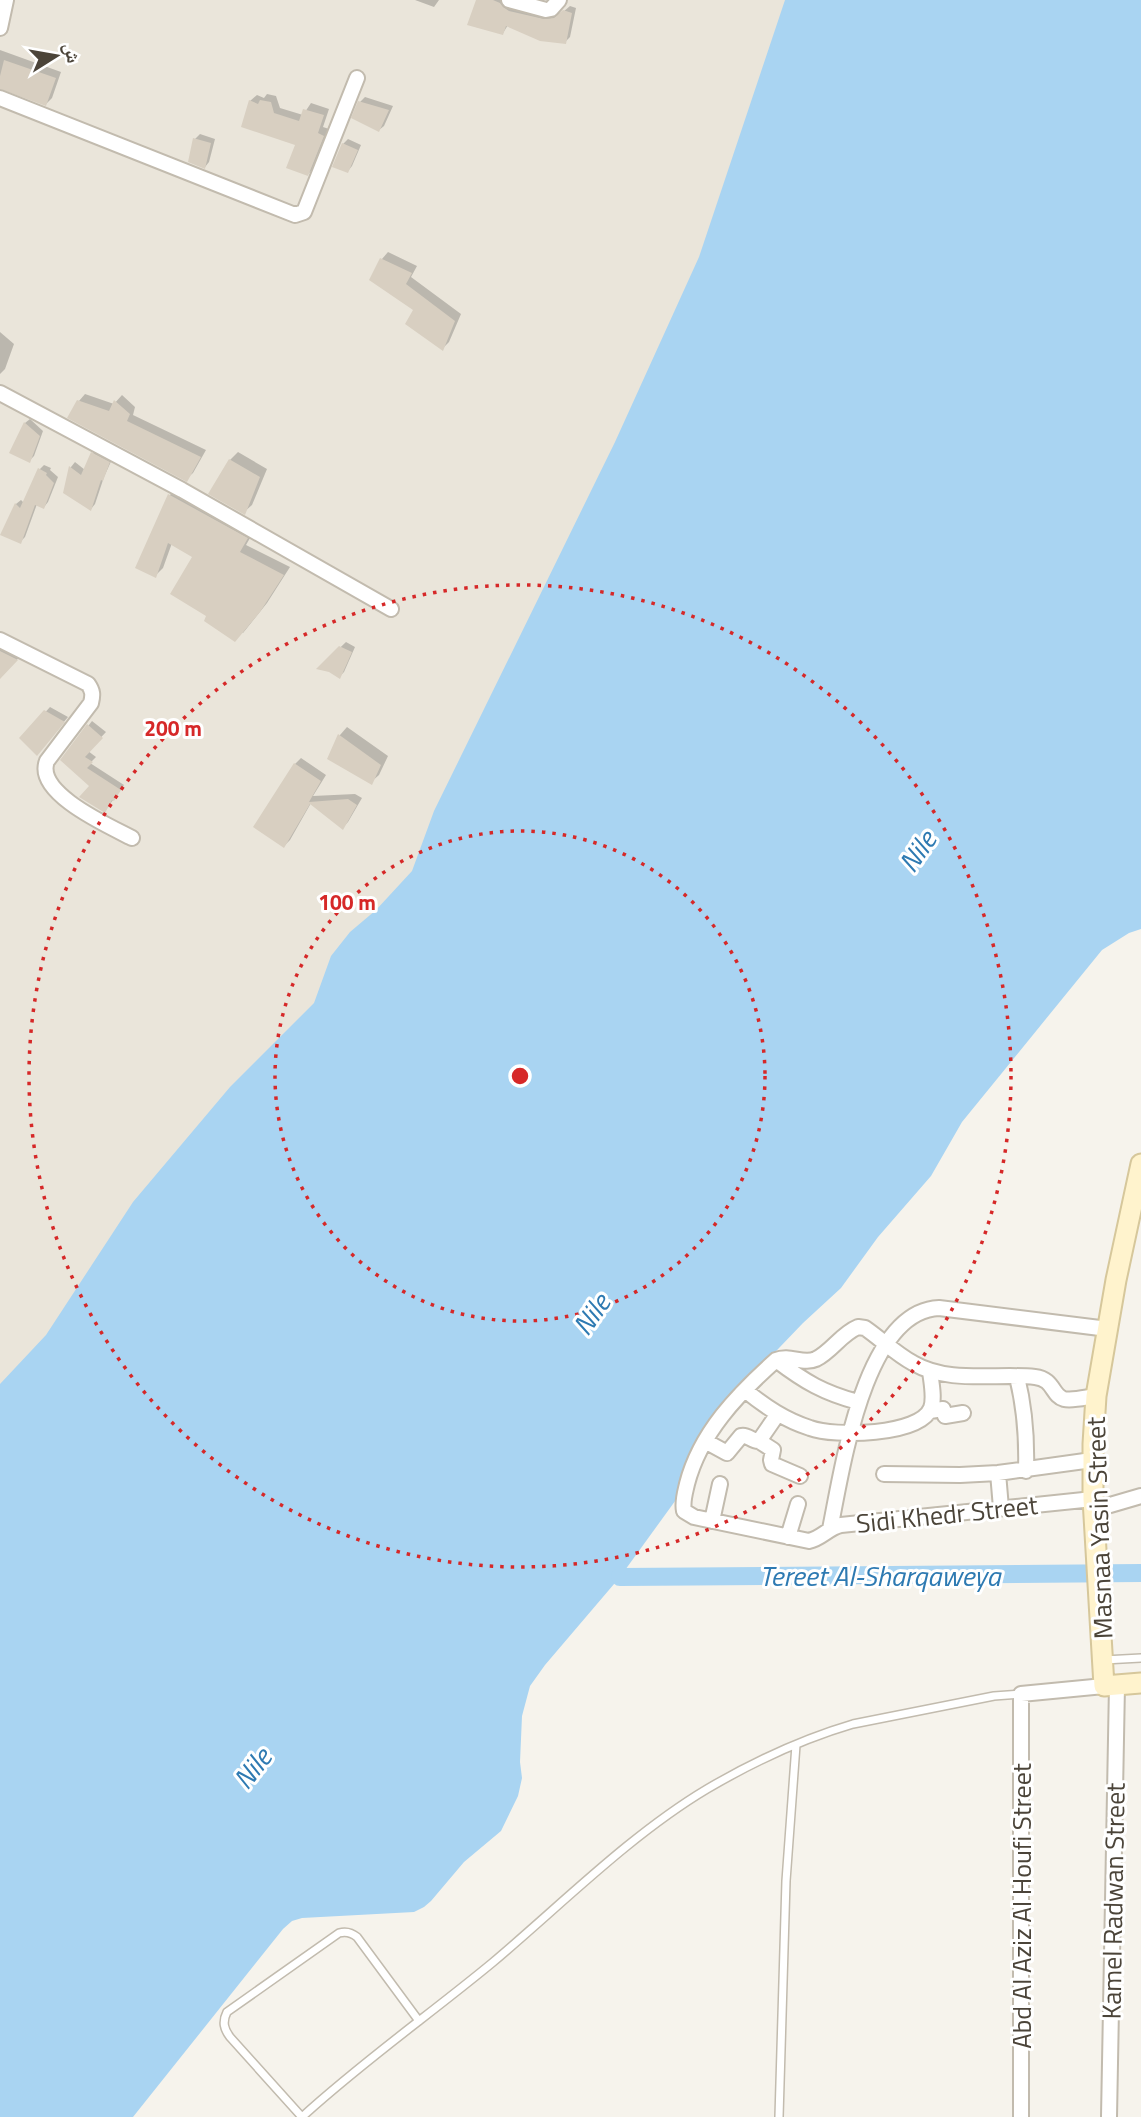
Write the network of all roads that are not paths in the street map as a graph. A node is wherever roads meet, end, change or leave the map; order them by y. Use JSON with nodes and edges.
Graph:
{"nodes":[{"id":1,"x":6,"y":0,"type":"edge"},
{"id":2,"x":509,"y":0,"type":"edge"},
{"id":3,"x":559,"y":0,"type":"edge"},
{"id":4,"x":0,"y":28,"type":"edge"},
{"id":5,"x":356,"y":78,"type":"dead end"},
{"id":6,"x":0,"y":98,"type":"edge"},
{"id":7,"x":0,"y":393,"type":"edge"},
{"id":8,"x":391,"y":609,"type":"dead end"},
{"id":9,"x":0,"y":640,"type":"edge"},
{"id":10,"x":132,"y":838,"type":"dead end"},
{"id":11,"x":1141,"y":1164,"type":"edge"},
{"id":12,"x":1108,"y":1329,"type":"junction"},
{"id":13,"x":888,"y":1344,"type":"junction"},
{"id":14,"x":776,"y":1360,"type":"junction"},
{"id":15,"x":930,"y":1371,"type":"junction"},
{"id":16,"x":1017,"y":1377,"type":"junction"},
{"id":17,"x":746,"y":1391,"type":"junction"},
{"id":18,"x":1096,"y":1396,"type":"junction"},
{"id":19,"x":858,"y":1402,"type":"junction"},
{"id":20,"x":930,"y":1411,"type":"junction"},
{"id":21,"x":963,"y":1413,"type":"dead end"},
{"id":22,"x":778,"y":1415,"type":"junction"},
{"id":23,"x":850,"y":1434,"type":"junction"},
{"id":24,"x":705,"y":1441,"type":"junction"},
{"id":25,"x":759,"y":1441,"type":"junction"},
{"id":26,"x":1092,"y":1460,"type":"junction"},
{"id":27,"x":1026,"y":1471,"type":"junction"},
{"id":28,"x":998,"y":1473,"type":"junction"},
{"id":29,"x":884,"y":1474,"type":"dead end"},
{"id":30,"x":800,"y":1476,"type":"dead end"},
{"id":31,"x":720,"y":1484,"type":"dead end"},
{"id":32,"x":1141,"y":1496,"type":"edge"},
{"id":33,"x":798,"y":1504,"type":"dead end"},
{"id":34,"x":1093,"y":1504,"type":"junction"},
{"id":35,"x":1001,"y":1508,"type":"junction"},
{"id":36,"x":712,"y":1521,"type":"junction"},
{"id":37,"x":830,"y":1529,"type":"junction"},
{"id":38,"x":788,"y":1536,"type":"junction"},
{"id":39,"x":1141,"y":1658,"type":"edge"},
{"id":40,"x":1103,"y":1661,"type":"junction"},
{"id":41,"x":1141,"y":1683,"type":"edge"},
{"id":42,"x":1110,"y":1686,"type":"junction"},
{"id":43,"x":1021,"y":1694,"type":"junction"},
{"id":44,"x":796,"y":1745,"type":"junction"},
{"id":45,"x":419,"y":2021,"type":"junction"},
{"id":46,"x":779,"y":2117,"type":"edge"},
{"id":47,"x":1021,"y":2117,"type":"edge"},
{"id":48,"x":1109,"y":2117,"type":"edge"}],
"edges":[{"from":1,"to":4,"type":"street"},
{"from":2,"to":3,"type":"street"},
{"from":5,"to":6,"type":"street"},
{"from":7,"to":8,"type":"street"},
{"from":9,"to":10,"type":"street"},
{"from":11,"to":12,"type":"main road","name":"Masnaa Yasin Street"},
{"from":12,"to":13,"type":"street"},
{"from":12,"to":18,"type":"main road","name":"Masnaa Yasin Street"},
{"from":13,"to":14,"type":"street"},
{"from":13,"to":15,"type":"street"},
{"from":13,"to":19,"type":"street"},
{"from":14,"to":17,"type":"street"},
{"from":14,"to":19,"type":"street"},
{"from":15,"to":16,"type":"street"},
{"from":15,"to":20,"type":"street"},
{"from":16,"to":18,"type":"street"},
{"from":16,"to":27,"type":"street"},
{"from":17,"to":22,"type":"street"},
{"from":17,"to":24,"type":"street"},
{"from":18,"to":26,"type":"main road","name":"Masnaa Yasin Street"},
{"from":19,"to":23,"type":"street"},
{"from":20,"to":21,"type":"street"},
{"from":20,"to":23,"type":"street"},
{"from":22,"to":23,"type":"street"},
{"from":22,"to":25,"type":"street"},
{"from":23,"to":37,"type":"street"},
{"from":24,"to":25,"type":"street"},
{"from":24,"to":36,"type":"street","name":"Sidi Khedr Street"},
{"from":25,"to":30,"type":"street"},
{"from":26,"to":27,"type":"street"},
{"from":26,"to":34,"type":"main road","name":"Masnaa Yasin Street"},
{"from":27,"to":28,"type":"street"},
{"from":28,"to":29,"type":"street"},
{"from":28,"to":35,"type":"street"},
{"from":31,"to":36,"type":"street"},
{"from":32,"to":34,"type":"street","name":"Sidi Khedr Street"},
{"from":33,"to":38,"type":"street"},
{"from":34,"to":35,"type":"street","name":"Sidi Khedr Street"},
{"from":34,"to":40,"type":"main road","name":"Masnaa Yasin Street"},
{"from":35,"to":37,"type":"street","name":"Sidi Khedr Street"},
{"from":36,"to":38,"type":"street","name":"Sidi Khedr Street"},
{"from":37,"to":38,"type":"street","name":"Sidi Khedr Street"},
{"from":39,"to":40,"type":"lane"},
{"from":40,"to":42,"type":"main road","name":"Masnaa Yasin Street"},
{"from":41,"to":42,"type":"main road"},
{"from":42,"to":43,"type":"street"},
{"from":42,"to":48,"type":"street","name":"Kamel Radwan Street"},
{"from":43,"to":44,"type":"lane"},
{"from":43,"to":47,"type":"street","name":"Abd Al Aziz Al Houfi Street"},
{"from":44,"to":45,"type":"lane"},
{"from":44,"to":46,"type":"lane"},
{"from":45,"to":45,"type":"lane"}]}
